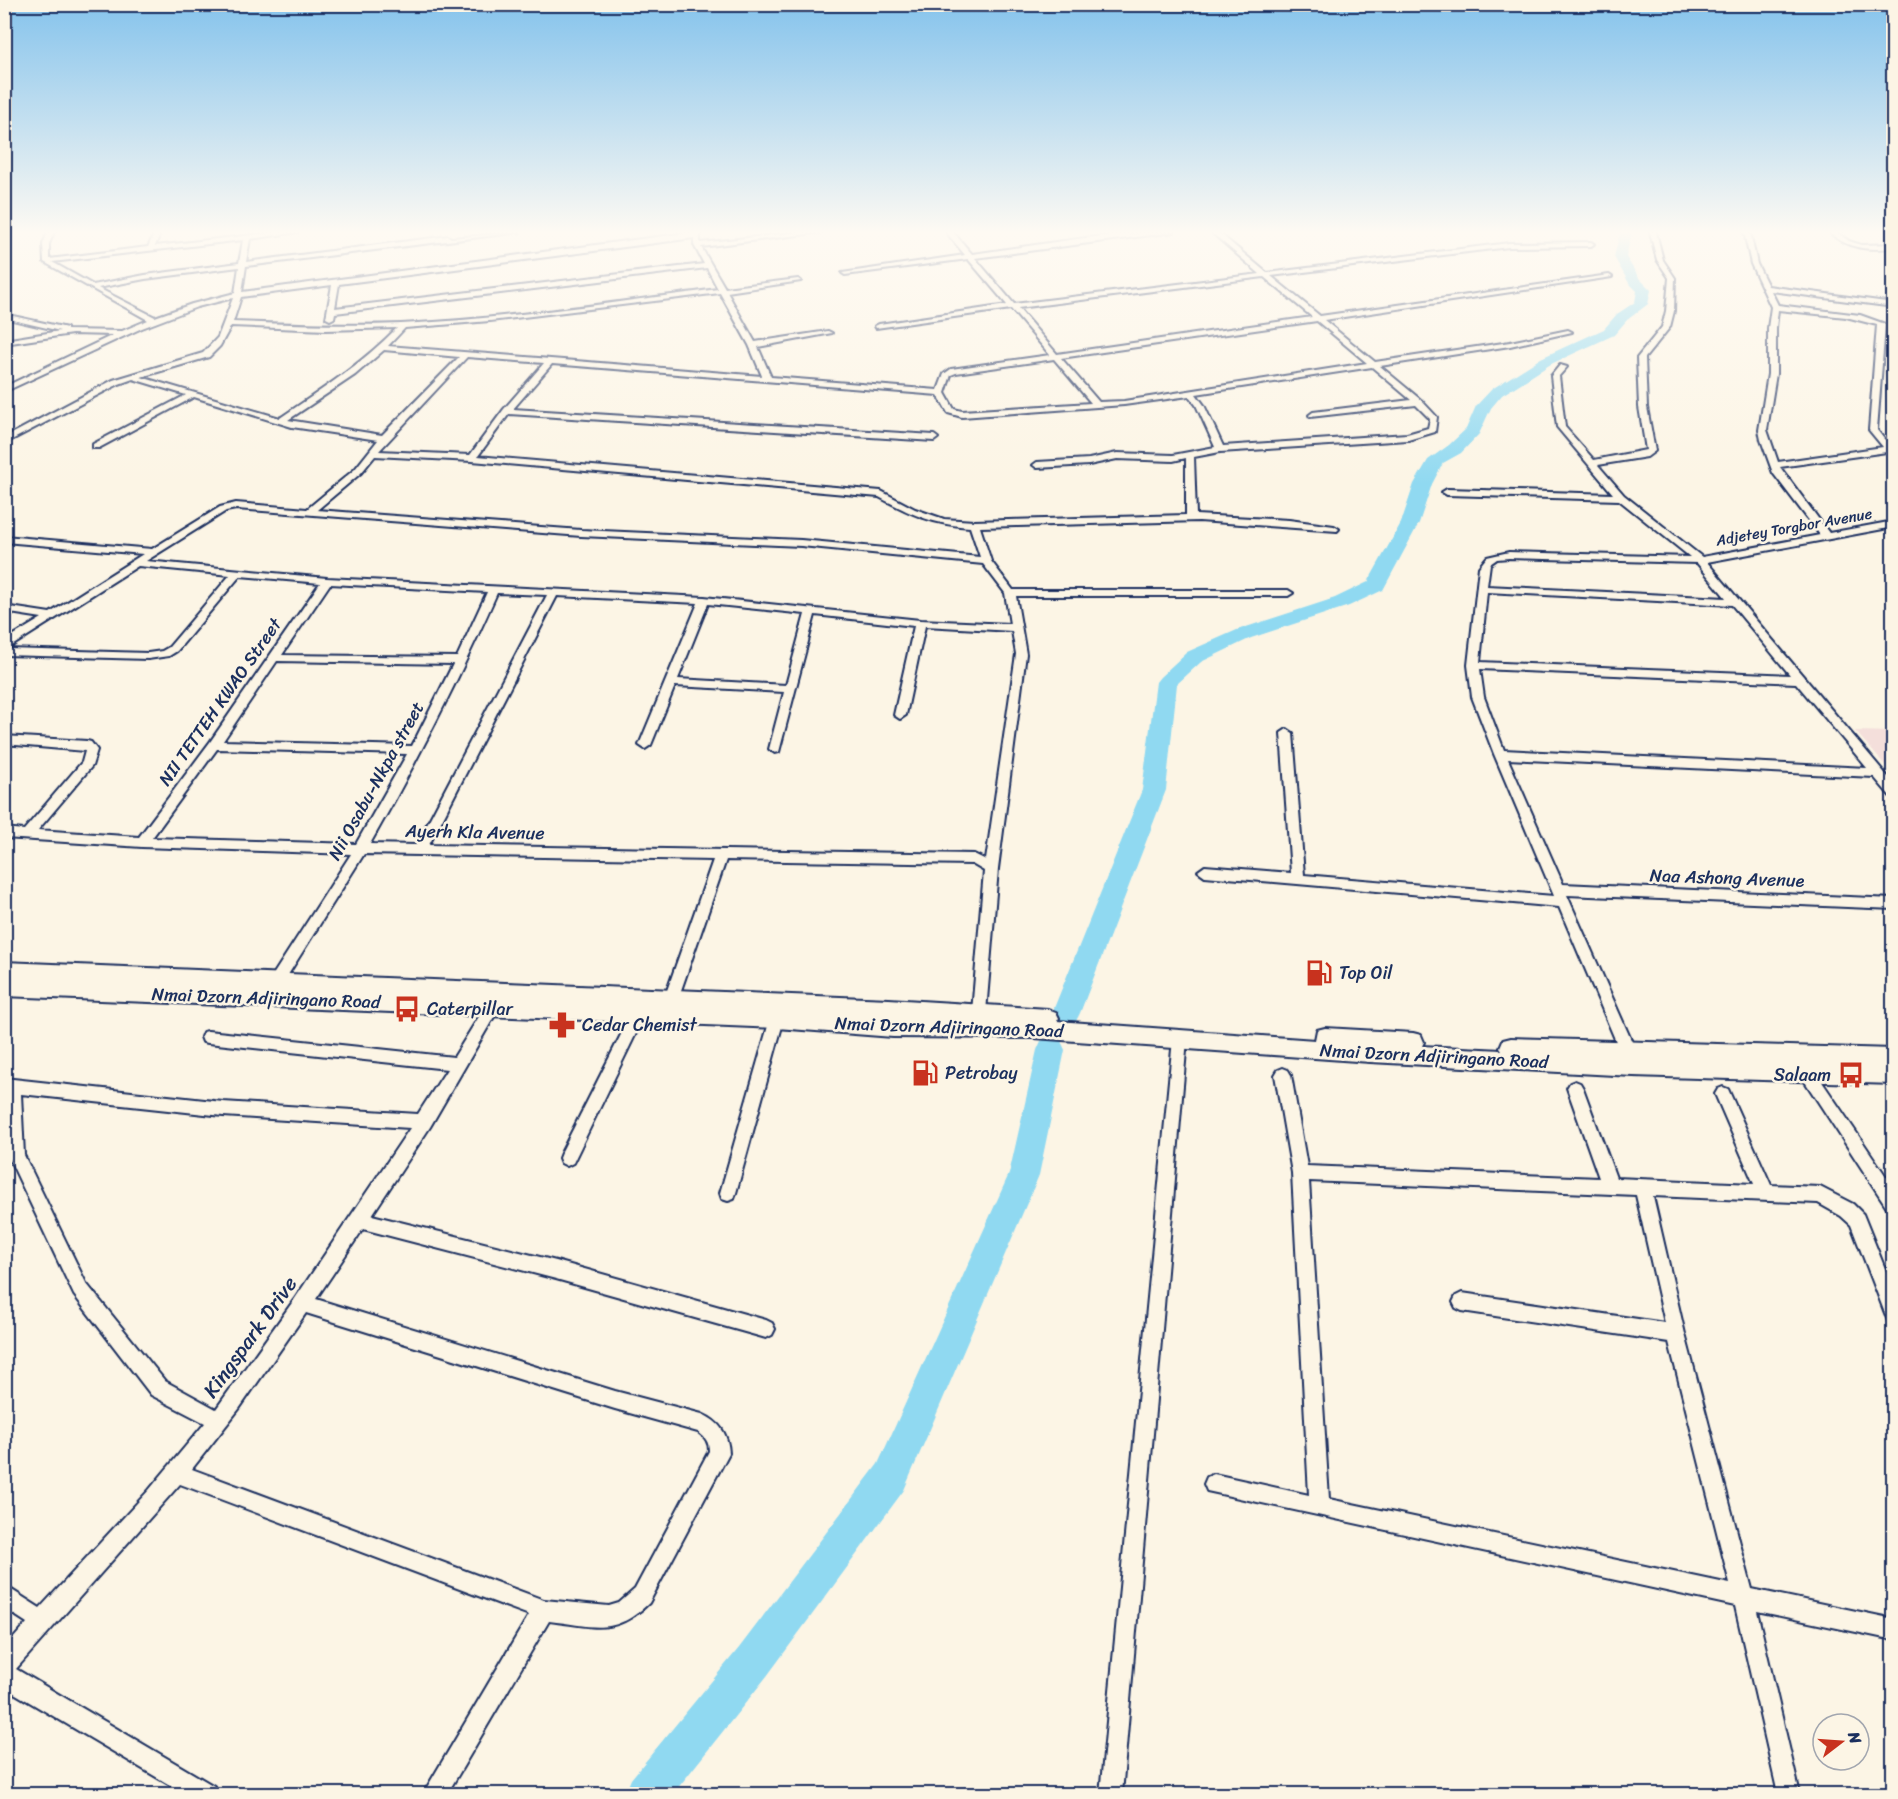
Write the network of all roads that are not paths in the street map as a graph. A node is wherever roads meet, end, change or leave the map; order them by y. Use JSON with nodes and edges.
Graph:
{"nodes":[{"id":1,"x":4,"y":316,"type":"edge"},
{"id":2,"x":146,"y":316,"type":"edge"},
{"id":3,"x":169,"y":316,"type":"edge"},
{"id":4,"x":231,"y":316,"type":"edge"},
{"id":5,"x":330,"y":316,"type":"edge"},
{"id":6,"x":514,"y":316,"type":"edge"},
{"id":7,"x":737,"y":316,"type":"edge"},
{"id":8,"x":946,"y":316,"type":"edge"},
{"id":9,"x":1021,"y":316,"type":"edge"},
{"id":10,"x":1316,"y":316,"type":"edge"},
{"id":11,"x":1333,"y":316,"type":"edge"},
{"id":12,"x":1668,"y":316,"type":"edge"},
{"id":13,"x":1774,"y":316,"type":"edge"},
{"id":14,"x":1844,"y":316,"type":"edge"},
{"id":15,"x":1318,"y":318,"type":"junction"},
{"id":16,"x":156,"y":321,"type":"junction"},
{"id":17,"x":228,"y":324,"type":"junction"},
{"id":18,"x":403,"y":326,"type":"junction"},
{"id":19,"x":879,"y":326,"type":"dead end"},
{"id":20,"x":326,"y":328,"type":"junction"},
{"id":21,"x":72,"y":332,"type":"junction"},
{"id":22,"x":1568,"y":332,"type":"dead end"},
{"id":23,"x":128,"y":333,"type":"junction"},
{"id":24,"x":828,"y":333,"type":"dead end"},
{"id":25,"x":4,"y":342,"type":"edge"},
{"id":26,"x":753,"y":345,"type":"junction"},
{"id":27,"x":382,"y":348,"type":"junction"},
{"id":28,"x":1054,"y":355,"type":"junction"},
{"id":29,"x":465,"y":356,"type":"junction"},
{"id":30,"x":550,"y":361,"type":"junction"},
{"id":31,"x":1373,"y":363,"type":"junction"},
{"id":32,"x":1563,"y":367,"type":"dead end"},
{"id":33,"x":131,"y":377,"type":"junction"},
{"id":34,"x":768,"y":380,"type":"junction"},
{"id":35,"x":4,"y":390,"type":"edge"},
{"id":36,"x":1190,"y":392,"type":"junction"},
{"id":37,"x":941,"y":393,"type":"junction"},
{"id":38,"x":192,"y":395,"type":"junction"},
{"id":39,"x":1418,"y":402,"type":"junction"},
{"id":40,"x":1097,"y":405,"type":"junction"},
{"id":41,"x":507,"y":411,"type":"junction"},
{"id":42,"x":1313,"y":415,"type":"dead end"},
{"id":43,"x":283,"y":420,"type":"junction"},
{"id":44,"x":384,"y":438,"type":"junction"},
{"id":45,"x":934,"y":438,"type":"dead end"},
{"id":46,"x":4,"y":442,"type":"edge"},
{"id":47,"x":96,"y":446,"type":"dead end"},
{"id":48,"x":1220,"y":449,"type":"junction"},
{"id":49,"x":1892,"y":449,"type":"edge"},
{"id":50,"x":374,"y":453,"type":"junction"},
{"id":51,"x":1190,"y":456,"type":"junction"},
{"id":52,"x":472,"y":458,"type":"junction"},
{"id":53,"x":1591,"y":463,"type":"junction"},
{"id":54,"x":1037,"y":465,"type":"dead end"},
{"id":55,"x":1774,"y":465,"type":"junction"},
{"id":56,"x":1447,"y":492,"type":"dead end"},
{"id":57,"x":1621,"y":497,"type":"junction"},
{"id":58,"x":310,"y":511,"type":"junction"},
{"id":59,"x":1191,"y":517,"type":"junction"},
{"id":60,"x":974,"y":524,"type":"junction"},
{"id":61,"x":1893,"y":524,"type":"edge"},
{"id":62,"x":1881,"y":527,"type":"junction"},
{"id":63,"x":1334,"y":529,"type":"dead end"},
{"id":64,"x":1825,"y":535,"type":"junction"},
{"id":65,"x":1893,"y":536,"type":"edge"},
{"id":66,"x":4,"y":539,"type":"edge"},
{"id":67,"x":155,"y":552,"type":"junction"},
{"id":68,"x":1700,"y":560,"type":"junction"},
{"id":69,"x":986,"y":561,"type":"junction"},
{"id":70,"x":139,"y":563,"type":"junction"},
{"id":71,"x":238,"y":572,"type":"junction"},
{"id":72,"x":327,"y":581,"type":"junction"},
{"id":73,"x":1482,"y":589,"type":"junction"},
{"id":74,"x":493,"y":590,"type":"junction"},
{"id":75,"x":553,"y":593,"type":"junction"},
{"id":76,"x":1010,"y":593,"type":"junction"},
{"id":77,"x":1288,"y":593,"type":"dead end"},
{"id":78,"x":704,"y":600,"type":"junction"},
{"id":79,"x":1735,"y":602,"type":"junction"},
{"id":80,"x":4,"y":609,"type":"edge"},
{"id":81,"x":811,"y":612,"type":"junction"},
{"id":82,"x":52,"y":616,"type":"junction"},
{"id":83,"x":920,"y":623,"type":"junction"},
{"id":84,"x":1016,"y":628,"type":"junction"},
{"id":85,"x":4,"y":646,"type":"edge"},
{"id":86,"x":4,"y":652,"type":"edge"},
{"id":87,"x":275,"y":658,"type":"junction"},
{"id":88,"x":462,"y":661,"type":"junction"},
{"id":89,"x":1474,"y":665,"type":"junction"},
{"id":90,"x":1797,"y":679,"type":"junction"},
{"id":91,"x":671,"y":682,"type":"junction"},
{"id":92,"x":791,"y":689,"type":"junction"},
{"id":93,"x":900,"y":715,"type":"dead end"},
{"id":94,"x":1287,"y":733,"type":"dead end"},
{"id":95,"x":4,"y":740,"type":"edge"},
{"id":96,"x":214,"y":745,"type":"junction"},
{"id":97,"x":645,"y":745,"type":"dead end"},
{"id":98,"x":775,"y":749,"type":"dead end"},
{"id":99,"x":416,"y":750,"type":"junction"},
{"id":100,"x":1500,"y":754,"type":"junction"},
{"id":101,"x":1877,"y":773,"type":"junction"},
{"id":102,"x":1893,"y":793,"type":"edge"},
{"id":103,"x":4,"y":833,"type":"edge"},
{"id":104,"x":28,"y":834,"type":"junction"},
{"id":105,"x":142,"y":842,"type":"junction"},
{"id":106,"x":360,"y":849,"type":"junction"},
{"id":107,"x":420,"y":850,"type":"junction"},
{"id":108,"x":721,"y":856,"type":"junction"},
{"id":109,"x":991,"y":869,"type":"junction"},
{"id":110,"x":1204,"y":871,"type":"dead end"},
{"id":111,"x":1298,"y":880,"type":"junction"},
{"id":112,"x":1560,"y":896,"type":"junction"},
{"id":113,"x":1893,"y":904,"type":"edge"},
{"id":114,"x":4,"y":970,"type":"edge"},
{"id":115,"x":276,"y":982,"type":"junction"},
{"id":116,"x":4,"y":987,"type":"edge"},
{"id":117,"x":671,"y":999,"type":"junction"},
{"id":118,"x":493,"y":1006,"type":"junction"},
{"id":119,"x":979,"y":1012,"type":"junction"},
{"id":120,"x":638,"y":1015,"type":"junction"},
{"id":121,"x":777,"y":1018,"type":"junction"},
{"id":122,"x":208,"y":1037,"type":"dead end"},
{"id":123,"x":1180,"y":1039,"type":"junction"},
{"id":124,"x":1628,"y":1052,"type":"junction"},
{"id":125,"x":1893,"y":1059,"type":"edge"},
{"id":126,"x":459,"y":1064,"type":"junction"},
{"id":127,"x":1802,"y":1064,"type":"junction"},
{"id":128,"x":1893,"y":1074,"type":"edge"},
{"id":129,"x":1283,"y":1075,"type":"dead end"},
{"id":130,"x":9,"y":1085,"type":"edge"},
{"id":131,"x":1575,"y":1088,"type":"dead end"},
{"id":132,"x":1723,"y":1094,"type":"dead end"},
{"id":133,"x":424,"y":1122,"type":"junction"},
{"id":134,"x":567,"y":1158,"type":"dead end"},
{"id":135,"x":1300,"y":1173,"type":"junction"},
{"id":136,"x":1610,"y":1186,"type":"junction"},
{"id":137,"x":1643,"y":1188,"type":"junction"},
{"id":138,"x":728,"y":1192,"type":"dead end"},
{"id":139,"x":1766,"y":1193,"type":"junction"},
{"id":140,"x":1893,"y":1203,"type":"edge"},
{"id":141,"x":360,"y":1220,"type":"junction"},
{"id":142,"x":1462,"y":1302,"type":"dead end"},
{"id":143,"x":302,"y":1304,"type":"junction"},
{"id":144,"x":1893,"y":1315,"type":"edge"},
{"id":145,"x":766,"y":1329,"type":"dead end"},
{"id":146,"x":1676,"y":1334,"type":"junction"},
{"id":147,"x":218,"y":1420,"type":"junction"},
{"id":148,"x":176,"y":1473,"type":"junction"},
{"id":149,"x":1214,"y":1484,"type":"dead end"},
{"id":150,"x":1320,"y":1506,"type":"junction"},
{"id":151,"x":4,"y":1595,"type":"edge"},
{"id":152,"x":1744,"y":1599,"type":"junction"},
{"id":153,"x":544,"y":1610,"type":"junction"},
{"id":154,"x":41,"y":1621,"type":"junction"},
{"id":155,"x":1893,"y":1630,"type":"edge"},
{"id":156,"x":4,"y":1666,"type":"edge"},
{"id":157,"x":4,"y":1674,"type":"edge"},
{"id":158,"x":206,"y":1794,"type":"edge"},
{"id":159,"x":434,"y":1794,"type":"edge"},
{"id":160,"x":1111,"y":1794,"type":"edge"},
{"id":161,"x":1789,"y":1794,"type":"edge"}],
"edges":[{"from":1,"to":21,"type":"street"},
{"from":2,"to":16,"type":"street"},
{"from":3,"to":16,"type":"street"},
{"from":4,"to":17,"type":"street"},
{"from":5,"to":20,"type":"street"},
{"from":6,"to":18,"type":"street"},
{"from":7,"to":26,"type":"street"},
{"from":8,"to":19,"type":"street"},
{"from":9,"to":28,"type":"street"},
{"from":10,"to":15,"type":"street"},
{"from":11,"to":15,"type":"street"},
{"from":12,"to":53,"type":"street"},
{"from":13,"to":55,"type":"street"},
{"from":14,"to":49,"type":"street"},
{"from":15,"to":28,"type":"street"},
{"from":15,"to":31,"type":"street"},
{"from":16,"to":23,"type":"street"},
{"from":17,"to":20,"type":"street"},
{"from":17,"to":33,"type":"street"},
{"from":18,"to":20,"type":"street"},
{"from":18,"to":27,"type":"street"},
{"from":21,"to":23,"type":"street"},
{"from":21,"to":25,"type":"street"},
{"from":22,"to":31,"type":"street"},
{"from":23,"to":35,"type":"street"},
{"from":24,"to":26,"type":"street"},
{"from":26,"to":34,"type":"street"},
{"from":27,"to":29,"type":"street"},
{"from":27,"to":43,"type":"street"},
{"from":28,"to":37,"type":"street"},
{"from":28,"to":40,"type":"street"},
{"from":29,"to":30,"type":"street"},
{"from":29,"to":44,"type":"street"},
{"from":30,"to":34,"type":"street"},
{"from":30,"to":41,"type":"street"},
{"from":31,"to":36,"type":"street"},
{"from":31,"to":39,"type":"street"},
{"from":32,"to":53,"type":"street"},
{"from":33,"to":38,"type":"street"},
{"from":33,"to":46,"type":"street"},
{"from":34,"to":37,"type":"street"},
{"from":36,"to":40,"type":"street"},
{"from":36,"to":48,"type":"street"},
{"from":37,"to":40,"type":"street"},
{"from":38,"to":43,"type":"street"},
{"from":38,"to":47,"type":"street"},
{"from":39,"to":42,"type":"street"},
{"from":39,"to":48,"type":"street"},
{"from":41,"to":45,"type":"street"},
{"from":41,"to":52,"type":"street"},
{"from":43,"to":44,"type":"street"},
{"from":44,"to":50,"type":"street"},
{"from":48,"to":51,"type":"street"},
{"from":49,"to":55,"type":"street"},
{"from":50,"to":52,"type":"street"},
{"from":50,"to":58,"type":"street"},
{"from":51,"to":54,"type":"street"},
{"from":51,"to":59,"type":"street"},
{"from":52,"to":60,"type":"street"},
{"from":53,"to":57,"type":"street"},
{"from":55,"to":64,"type":"street"},
{"from":56,"to":57,"type":"street"},
{"from":57,"to":68,"type":"street"},
{"from":58,"to":67,"type":"street"},
{"from":58,"to":69,"type":"street"},
{"from":59,"to":60,"type":"street"},
{"from":59,"to":63,"type":"street"},
{"from":60,"to":69,"type":"street"},
{"from":61,"to":62,"type":"street","name":"Adjetey Torgbor Avenue"},
{"from":62,"to":64,"type":"street","name":"Adjetey Torgbor Avenue"},
{"from":62,"to":65,"type":"street"},
{"from":64,"to":68,"type":"street","name":"Adjetey Torgbor Avenue"},
{"from":66,"to":67,"type":"street"},
{"from":67,"to":70,"type":"street"},
{"from":68,"to":73,"type":"street","name":"Adjetey Torgbor Avenue"},
{"from":68,"to":79,"type":"street"},
{"from":69,"to":76,"type":"street"},
{"from":70,"to":71,"type":"street"},
{"from":70,"to":82,"type":"street"},
{"from":71,"to":72,"type":"street"},
{"from":71,"to":86,"type":"street"},
{"from":72,"to":74,"type":"street"},
{"from":72,"to":87,"type":"street","name":"NII TETTEH KWAO Street"},
{"from":73,"to":79,"type":"street"},
{"from":73,"to":89,"type":"street","name":"Adjetey Torgbor Avenue"},
{"from":74,"to":75,"type":"street"},
{"from":74,"to":88,"type":"street","name":"Nii Osabu-Nkpa street"},
{"from":75,"to":78,"type":"street"},
{"from":75,"to":107,"type":"street"},
{"from":76,"to":77,"type":"street"},
{"from":76,"to":84,"type":"street"},
{"from":78,"to":81,"type":"street"},
{"from":78,"to":91,"type":"street"},
{"from":79,"to":90,"type":"street"},
{"from":80,"to":82,"type":"street"},
{"from":81,"to":83,"type":"street"},
{"from":81,"to":92,"type":"street"},
{"from":82,"to":85,"type":"street"},
{"from":83,"to":84,"type":"street"},
{"from":83,"to":93,"type":"street"},
{"from":84,"to":109,"type":"street"},
{"from":87,"to":88,"type":"street"},
{"from":87,"to":96,"type":"street","name":"NII TETTEH KWAO Street"},
{"from":88,"to":99,"type":"street","name":"Nii Osabu-Nkpa street"},
{"from":89,"to":90,"type":"street"},
{"from":89,"to":100,"type":"street","name":"Adjetey Torgbor Avenue"},
{"from":90,"to":101,"type":"street"},
{"from":91,"to":92,"type":"street"},
{"from":91,"to":97,"type":"street"},
{"from":92,"to":98,"type":"street"},
{"from":94,"to":111,"type":"street"},
{"from":95,"to":104,"type":"street"},
{"from":96,"to":99,"type":"street"},
{"from":96,"to":105,"type":"street","name":"NII TETTEH KWAO Street"},
{"from":99,"to":106,"type":"street","name":"Nii Osabu-Nkpa street"},
{"from":100,"to":101,"type":"street"},
{"from":100,"to":112,"type":"street","name":"Adjetey Torgbor Avenue"},
{"from":101,"to":102,"type":"street"},
{"from":103,"to":104,"type":"street","name":"Ayerh Kla Avenue"},
{"from":104,"to":105,"type":"street","name":"Ayerh Kla Avenue"},
{"from":105,"to":106,"type":"street","name":"Ayerh Kla Avenue"},
{"from":106,"to":107,"type":"street","name":"Ayerh Kla Avenue"},
{"from":106,"to":115,"type":"street","name":"Nii Osabu-Nkpa street"},
{"from":107,"to":108,"type":"street","name":"Ayerh Kla Avenue"},
{"from":108,"to":109,"type":"street","name":"Ayerh Kla Avenue"},
{"from":108,"to":117,"type":"street"},
{"from":109,"to":119,"type":"street"},
{"from":110,"to":111,"type":"street","name":"Naa Ashong Avenue"},
{"from":111,"to":112,"type":"street","name":"Naa Ashong Avenue"},
{"from":112,"to":113,"type":"street","name":"Naa Ashong Avenue"},
{"from":112,"to":124,"type":"street","name":"Adjetey Torgbor Avenue"},
{"from":114,"to":115,"type":"main road","name":"Nmai Dzorn Adjiringano Road"},
{"from":115,"to":117,"type":"main road","name":"Nmai Dzorn Adjiringano Road"},
{"from":116,"to":118,"type":"main road","name":"Nmai Dzorn Adjiringano Road"},
{"from":117,"to":119,"type":"main road","name":"Nmai Dzorn Adjiringano Road"},
{"from":118,"to":120,"type":"main road","name":"Nmai Dzorn Adjiringano Road"},
{"from":118,"to":126,"type":"street","name":"Kingspark Drive"},
{"from":119,"to":124,"type":"main road","name":"Nmai Dzorn Adjiringano Road"},
{"from":120,"to":121,"type":"main road","name":"Nmai Dzorn Adjiringano Road"},
{"from":120,"to":134,"type":"street"},
{"from":121,"to":123,"type":"main road","name":"Nmai Dzorn Adjiringano Road"},
{"from":121,"to":138,"type":"street"},
{"from":122,"to":126,"type":"street"},
{"from":123,"to":127,"type":"main road","name":"Nmai Dzorn Adjiringano Road"},
{"from":123,"to":160,"type":"street"},
{"from":124,"to":127,"type":"main road","name":"Nmai Dzorn Adjiringano Road"},
{"from":125,"to":127,"type":"main road","name":"Nmai Dzorn Adjiringano Road"},
{"from":126,"to":133,"type":"street","name":"Kingspark Drive"},
{"from":127,"to":128,"type":"main road","name":"Nmai Dzorn Adjiringano Road"},
{"from":127,"to":140,"type":"street"},
{"from":129,"to":135,"type":"street"},
{"from":130,"to":133,"type":"street"},
{"from":130,"to":147,"type":"street"},
{"from":131,"to":136,"type":"street"},
{"from":132,"to":139,"type":"street"},
{"from":133,"to":141,"type":"street","name":"Kingspark Drive"},
{"from":135,"to":136,"type":"street"},
{"from":135,"to":150,"type":"street"},
{"from":136,"to":137,"type":"street"},
{"from":137,"to":139,"type":"street"},
{"from":137,"to":146,"type":"street"},
{"from":139,"to":144,"type":"street"},
{"from":141,"to":143,"type":"street","name":"Kingspark Drive"},
{"from":141,"to":145,"type":"street"},
{"from":142,"to":146,"type":"street"},
{"from":143,"to":147,"type":"street","name":"Kingspark Drive"},
{"from":143,"to":153,"type":"street"},
{"from":146,"to":152,"type":"street"},
{"from":147,"to":148,"type":"street","name":"Kingspark Drive"},
{"from":148,"to":153,"type":"street"},
{"from":148,"to":154,"type":"street","name":"Kingspark Drive"},
{"from":149,"to":150,"type":"street"},
{"from":150,"to":152,"type":"street"},
{"from":151,"to":154,"type":"street"},
{"from":152,"to":155,"type":"street"},
{"from":152,"to":161,"type":"street"},
{"from":153,"to":159,"type":"street"},
{"from":154,"to":156,"type":"street","name":"Kingspark Drive"},
{"from":157,"to":158,"type":"street"}]}
